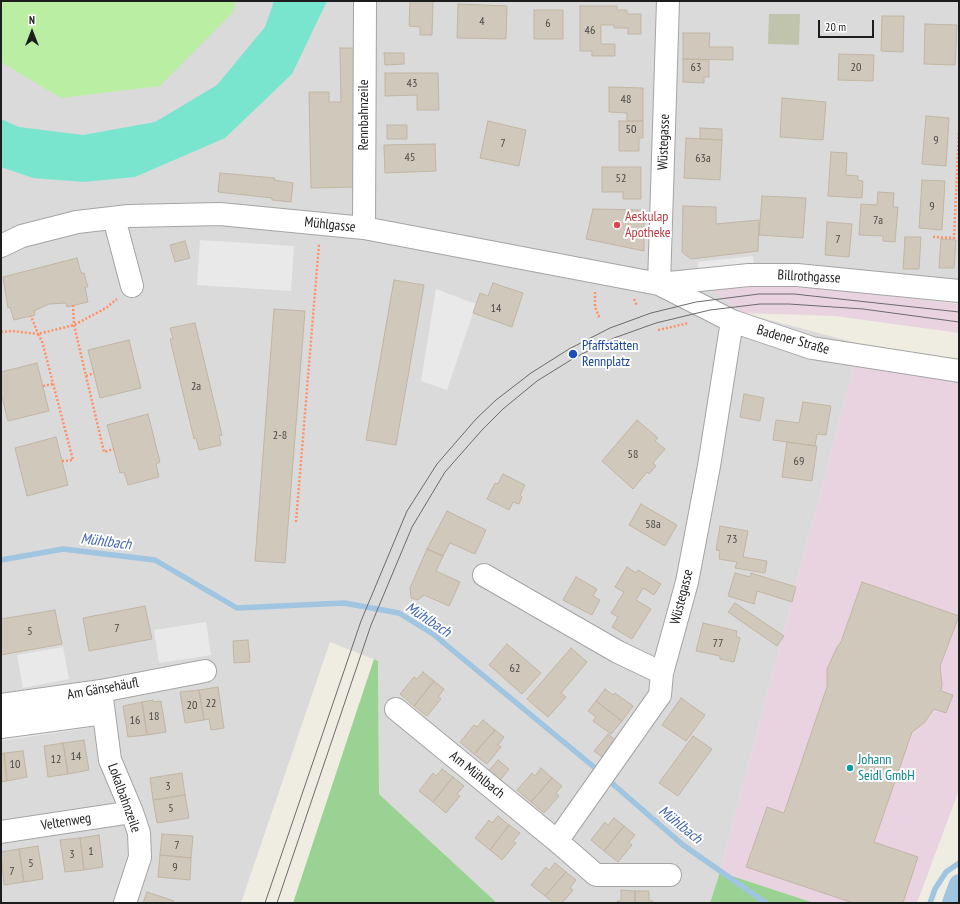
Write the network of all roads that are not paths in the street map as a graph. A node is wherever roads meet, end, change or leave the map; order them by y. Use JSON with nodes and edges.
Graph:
{"nodes":[{"id":1,"x":365,"y":1,"type":"edge"},
{"id":2,"x":668,"y":1,"type":"edge"},
{"id":3,"x":114,"y":218,"type":"junction"},
{"id":4,"x":364,"y":228,"type":"junction"},
{"id":5,"x":1,"y":246,"type":"edge"},
{"id":6,"x":660,"y":284,"type":"junction"},
{"id":7,"x":132,"y":286,"type":"road end"},
{"id":8,"x":959,"y":291,"type":"edge"},
{"id":9,"x":732,"y":321,"type":"junction"},
{"id":10,"x":959,"y":371,"type":"edge"},
{"id":11,"x":484,"y":575,"type":"dead end"},
{"id":12,"x":205,"y":671,"type":"dead end"},
{"id":13,"x":662,"y":673,"type":"junction"},
{"id":14,"x":101,"y":691,"type":"junction"},
{"id":15,"x":1,"y":706,"type":"edge"},
{"id":16,"x":396,"y":709,"type":"dead end"},
{"id":17,"x":104,"y":713,"type":"junction"},
{"id":18,"x":1,"y":727,"type":"edge"},
{"id":19,"x":132,"y":812,"type":"junction"},
{"id":20,"x":1,"y":832,"type":"edge"},
{"id":21,"x":557,"y":841,"type":"junction"},
{"id":22,"x":670,"y":875,"type":"dead end"},
{"id":23,"x":125,"y":903,"type":"edge"}],
"edges":[{"from":1,"to":4,"type":"street","name":"Rennbahnzeile"},
{"from":2,"to":6,"type":"street","name":"Wüstegasse"},
{"from":3,"to":4,"type":"street","name":"Mühlgasse"},
{"from":3,"to":5,"type":"street","name":"Mühlgasse"},
{"from":3,"to":7,"type":"street"},
{"from":4,"to":6,"type":"street","name":"Mühlgasse"},
{"from":6,"to":8,"type":"street","name":"Billrothgasse"},
{"from":6,"to":9,"type":"street","name":"Badener Straße"},
{"from":9,"to":10,"type":"street","name":"Badener Straße"},
{"from":9,"to":13,"type":"street","name":"Wüstegasse"},
{"from":11,"to":13,"type":"street"},
{"from":12,"to":14,"type":"street","name":"Am Gänsehäufl"},
{"from":13,"to":21,"type":"street"},
{"from":14,"to":15,"type":"street","name":"Am Gänsehäufl"},
{"from":14,"to":17,"type":"street","name":"Lokalbahnzeile"},
{"from":16,"to":21,"type":"street","name":"Am Mühlbach"},
{"from":17,"to":18,"type":"street","name":"Am Gänsehäufl"},
{"from":17,"to":19,"type":"street","name":"Lokalbahnzeile"},
{"from":19,"to":20,"type":"street","name":"Veltenweg"},
{"from":19,"to":23,"type":"street","name":"Lokalbahnzeile"},
{"from":21,"to":22,"type":"street","name":"Am Mühlbach"}]}
